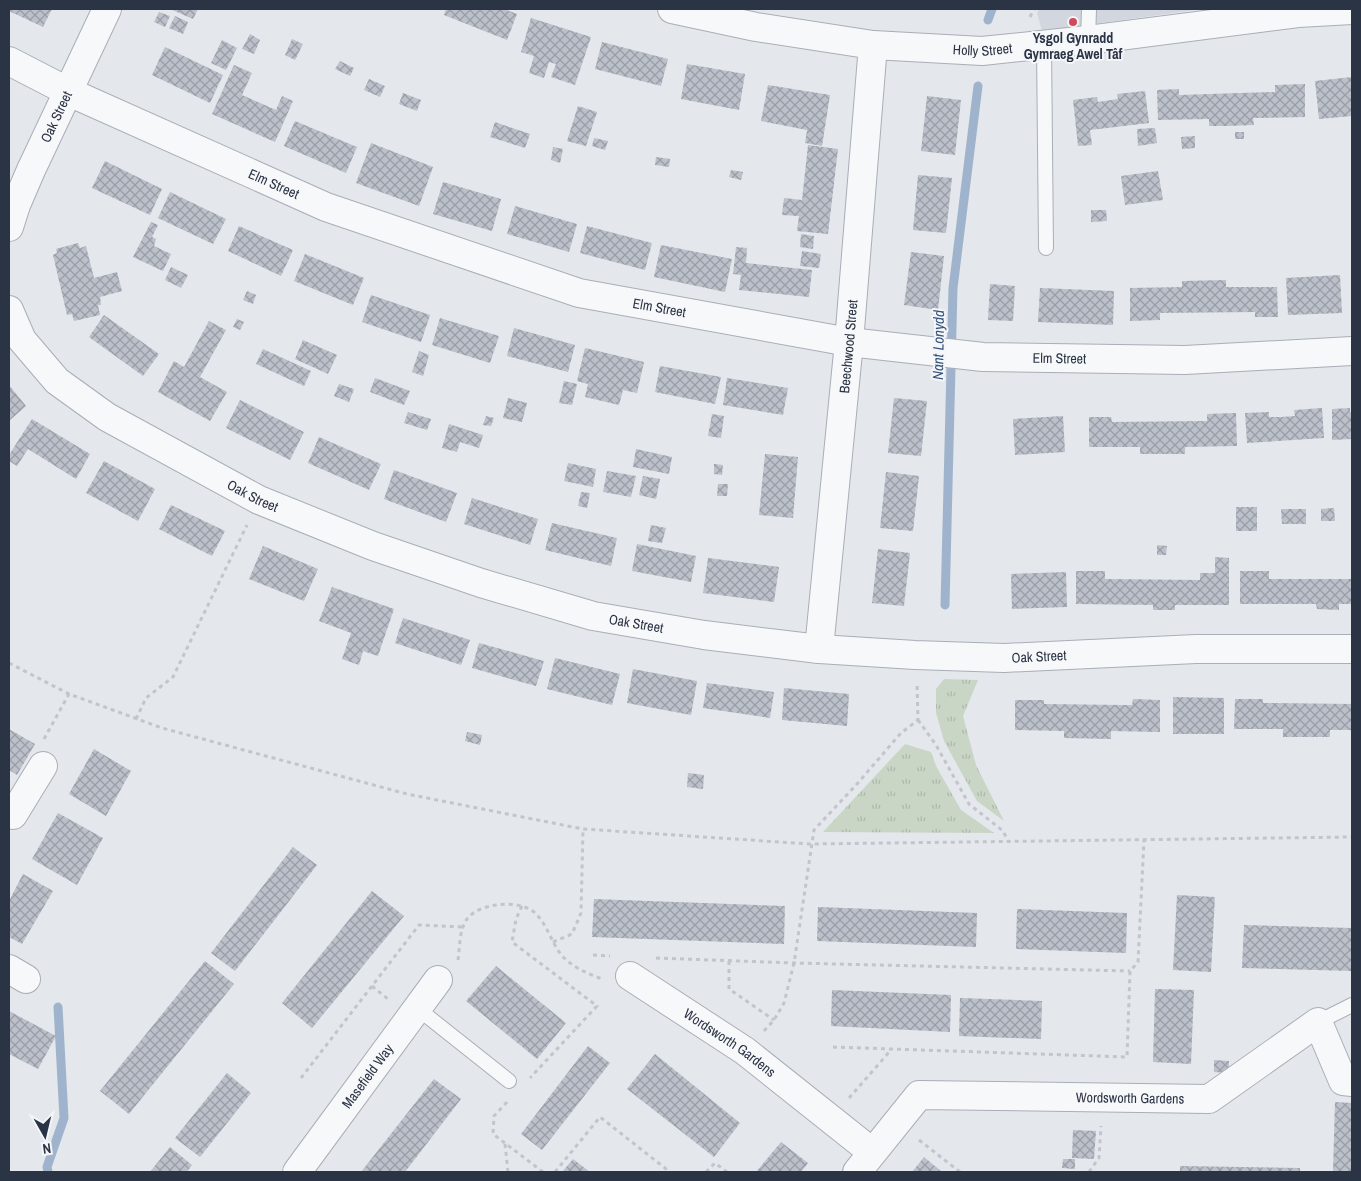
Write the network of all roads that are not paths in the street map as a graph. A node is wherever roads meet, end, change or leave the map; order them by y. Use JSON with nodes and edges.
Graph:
{"nodes":[{"id":1,"x":107,"y":9,"type":"edge"},
{"id":2,"x":672,"y":9,"type":"edge"},
{"id":3,"x":1089,"y":9,"type":"edge"},
{"id":4,"x":1352,"y":10,"type":"edge"},
{"id":5,"x":1088,"y":40,"type":"junction"},
{"id":6,"x":873,"y":45,"type":"junction"},
{"id":7,"x":1044,"y":45,"type":"junction"},
{"id":8,"x":9,"y":62,"type":"edge"},
{"id":9,"x":69,"y":92,"type":"junction"},
{"id":10,"x":9,"y":227,"type":"edge"},
{"id":11,"x":1046,"y":248,"type":"dead end"},
{"id":12,"x":9,"y":310,"type":"edge"},
{"id":13,"x":849,"y":342,"type":"junction"},
{"id":14,"x":1352,"y":352,"type":"edge"},
{"id":15,"x":820,"y":649,"type":"junction"},
{"id":16,"x":1352,"y":649,"type":"edge"},
{"id":17,"x":43,"y":766,"type":"road end"},
{"id":18,"x":10,"y":816,"type":"edge"},
{"id":19,"x":621,"y":966,"type":"road end"},
{"id":20,"x":447,"y":971,"type":"road end"},
{"id":21,"x":1352,"y":1005,"type":"edge"},
{"id":22,"x":418,"y":1008,"type":"junction"},
{"id":23,"x":1318,"y":1022,"type":"junction"},
{"id":24,"x":509,"y":1081,"type":"dead end"},
{"id":25,"x":1352,"y":1082,"type":"edge"},
{"id":26,"x":864,"y":1162,"type":"edge"},
{"id":27,"x":297,"y":1172,"type":"edge"}],
"edges":[{"from":1,"to":9,"type":"street","name":"Oak Street"},
{"from":2,"to":6,"type":"street","name":"Holly Street"},
{"from":3,"to":5,"type":"lane"},
{"from":4,"to":5,"type":"street","name":"Holly Street"},
{"from":5,"to":7,"type":"street","name":"Holly Street"},
{"from":6,"to":7,"type":"street","name":"Holly Street"},
{"from":6,"to":13,"type":"street","name":"Beechwood Street"},
{"from":7,"to":11,"type":"lane"},
{"from":8,"to":9,"type":"street","name":"Elm Street"},
{"from":9,"to":10,"type":"street","name":"Oak Street"},
{"from":9,"to":13,"type":"street","name":"Elm Street"},
{"from":12,"to":15,"type":"street","name":"Oak Street"},
{"from":13,"to":14,"type":"street","name":"Elm Street"},
{"from":13,"to":15,"type":"street","name":"Beechwood Street"},
{"from":15,"to":16,"type":"street","name":"Oak Street"},
{"from":17,"to":18,"type":"street"},
{"from":19,"to":26,"type":"street","name":"Wordsworth Gardens"},
{"from":20,"to":22,"type":"street","name":"Masefield Way"},
{"from":21,"to":23,"type":"lane"},
{"from":22,"to":24,"type":"lane"},
{"from":22,"to":27,"type":"street","name":"Masefield Way"},
{"from":23,"to":25,"type":"street"},
{"from":23,"to":26,"type":"street","name":"Wordsworth Gardens"}]}
